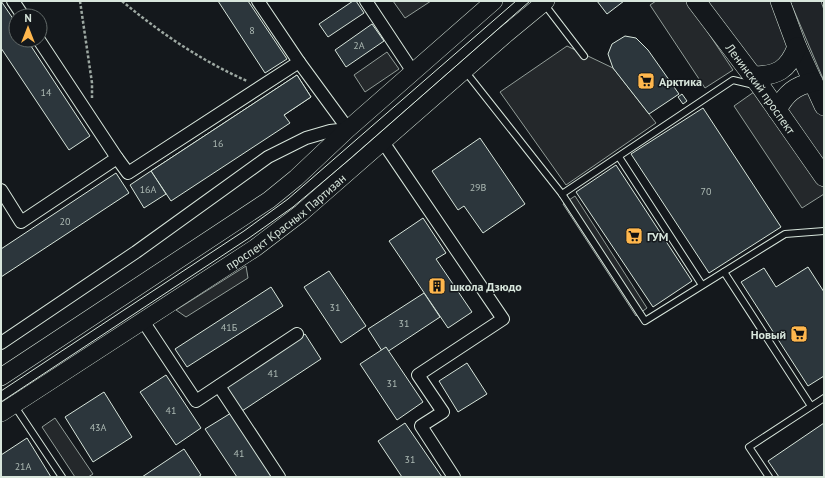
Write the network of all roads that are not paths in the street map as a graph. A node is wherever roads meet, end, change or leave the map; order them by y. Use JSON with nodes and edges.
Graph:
{"nodes":[{"id":1,"x":258,"y":1,"type":"edge"},
{"id":2,"x":366,"y":1,"type":"edge"},
{"id":3,"x":493,"y":1,"type":"edge"},
{"id":4,"x":696,"y":1,"type":"edge"},
{"id":5,"x":780,"y":1,"type":"edge"},
{"id":6,"x":545,"y":2,"type":"edge"},
{"id":7,"x":797,"y":47,"type":"junction"},
{"id":8,"x":44,"y":48,"type":"edge"},
{"id":9,"x":584,"y":56,"type":"dead end"},
{"id":10,"x":299,"y":62,"type":"junction"},
{"id":11,"x":465,"y":71,"type":"junction"},
{"id":12,"x":413,"y":72,"type":"junction"},
{"id":13,"x":757,"y":81,"type":"junction"},
{"id":14,"x":813,"y":82,"type":"junction"},
{"id":15,"x":824,"y":106,"type":"edge"},
{"id":16,"x":777,"y":110,"type":"junction"},
{"id":17,"x":348,"y":129,"type":"junction"},
{"id":18,"x":384,"y":142,"type":"junction"},
{"id":19,"x":619,"y":157,"type":"junction"},
{"id":20,"x":118,"y":158,"type":"junction"},
{"id":21,"x":824,"y":177,"type":"edge"},
{"id":22,"x":1,"y":190,"type":"edge"},
{"id":23,"x":562,"y":194,"type":"junction"},
{"id":24,"x":824,"y":231,"type":"edge"},
{"id":25,"x":724,"y":272,"type":"junction"},
{"id":26,"x":702,"y":285,"type":"junction"},
{"id":27,"x":143,"y":320,"type":"junction"},
{"id":28,"x":297,"y":334,"type":"dead end"},
{"id":29,"x":1,"y":343,"type":"edge"},
{"id":30,"x":1,"y":377,"type":"edge"},
{"id":31,"x":219,"y":386,"type":"junction"},
{"id":32,"x":824,"y":398,"type":"edge"},
{"id":33,"x":811,"y":406,"type":"junction"},
{"id":34,"x":7,"y":408,"type":"edge"},
{"id":35,"x":62,"y":477,"type":"edge"},
{"id":36,"x":279,"y":477,"type":"edge"},
{"id":37,"x":454,"y":477,"type":"edge"},
{"id":38,"x":769,"y":477,"type":"edge"}],
"edges":[{"from":1,"to":10,"type":"street"},
{"from":2,"to":12,"type":"street"},
{"from":3,"to":12,"type":"main road"},
{"from":4,"to":13,"type":"main road","name":"Ленинский проспект"},
{"from":5,"to":7,"type":"main road"},
{"from":6,"to":9,"type":"lane"},
{"from":6,"to":11,"type":"main road","name":"проспект Красных Партизан"},
{"from":7,"to":13,"type":"main road"},
{"from":7,"to":14,"type":"main road"},
{"from":8,"to":20,"type":"street"},
{"from":10,"to":17,"type":"street"},
{"from":10,"to":20,"type":"street"},
{"from":11,"to":18,"type":"main road","name":"проспект Красных Партизан"},
{"from":11,"to":23,"type":"lane"},
{"from":12,"to":17,"type":"main road"},
{"from":13,"to":16,"type":"main road","name":"Ленинский проспект"},
{"from":13,"to":19,"type":"lane"},
{"from":14,"to":15,"type":"main road"},
{"from":14,"to":16,"type":"main road"},
{"from":16,"to":21,"type":"main road","name":"Ленинский проспект"},
{"from":17,"to":29,"type":"street"},
{"from":17,"to":30,"type":"main road"},
{"from":18,"to":27,"type":"main road","name":"проспект Красных Партизан"},
{"from":18,"to":37,"type":"street"},
{"from":19,"to":23,"type":"lane"},
{"from":19,"to":26,"type":"lane"},
{"from":20,"to":22,"type":"street"},
{"from":23,"to":26,"type":"lane"},
{"from":24,"to":25,"type":"lane"},
{"from":25,"to":26,"type":"lane"},
{"from":25,"to":33,"type":"lane"},
{"from":27,"to":31,"type":"street"},
{"from":27,"to":34,"type":"main road","name":"проспект Красных Партизан"},
{"from":28,"to":31,"type":"street"},
{"from":31,"to":36,"type":"street"},
{"from":32,"to":33,"type":"lane"},
{"from":33,"to":38,"type":"lane"},
{"from":34,"to":35,"type":"lane"}]}
